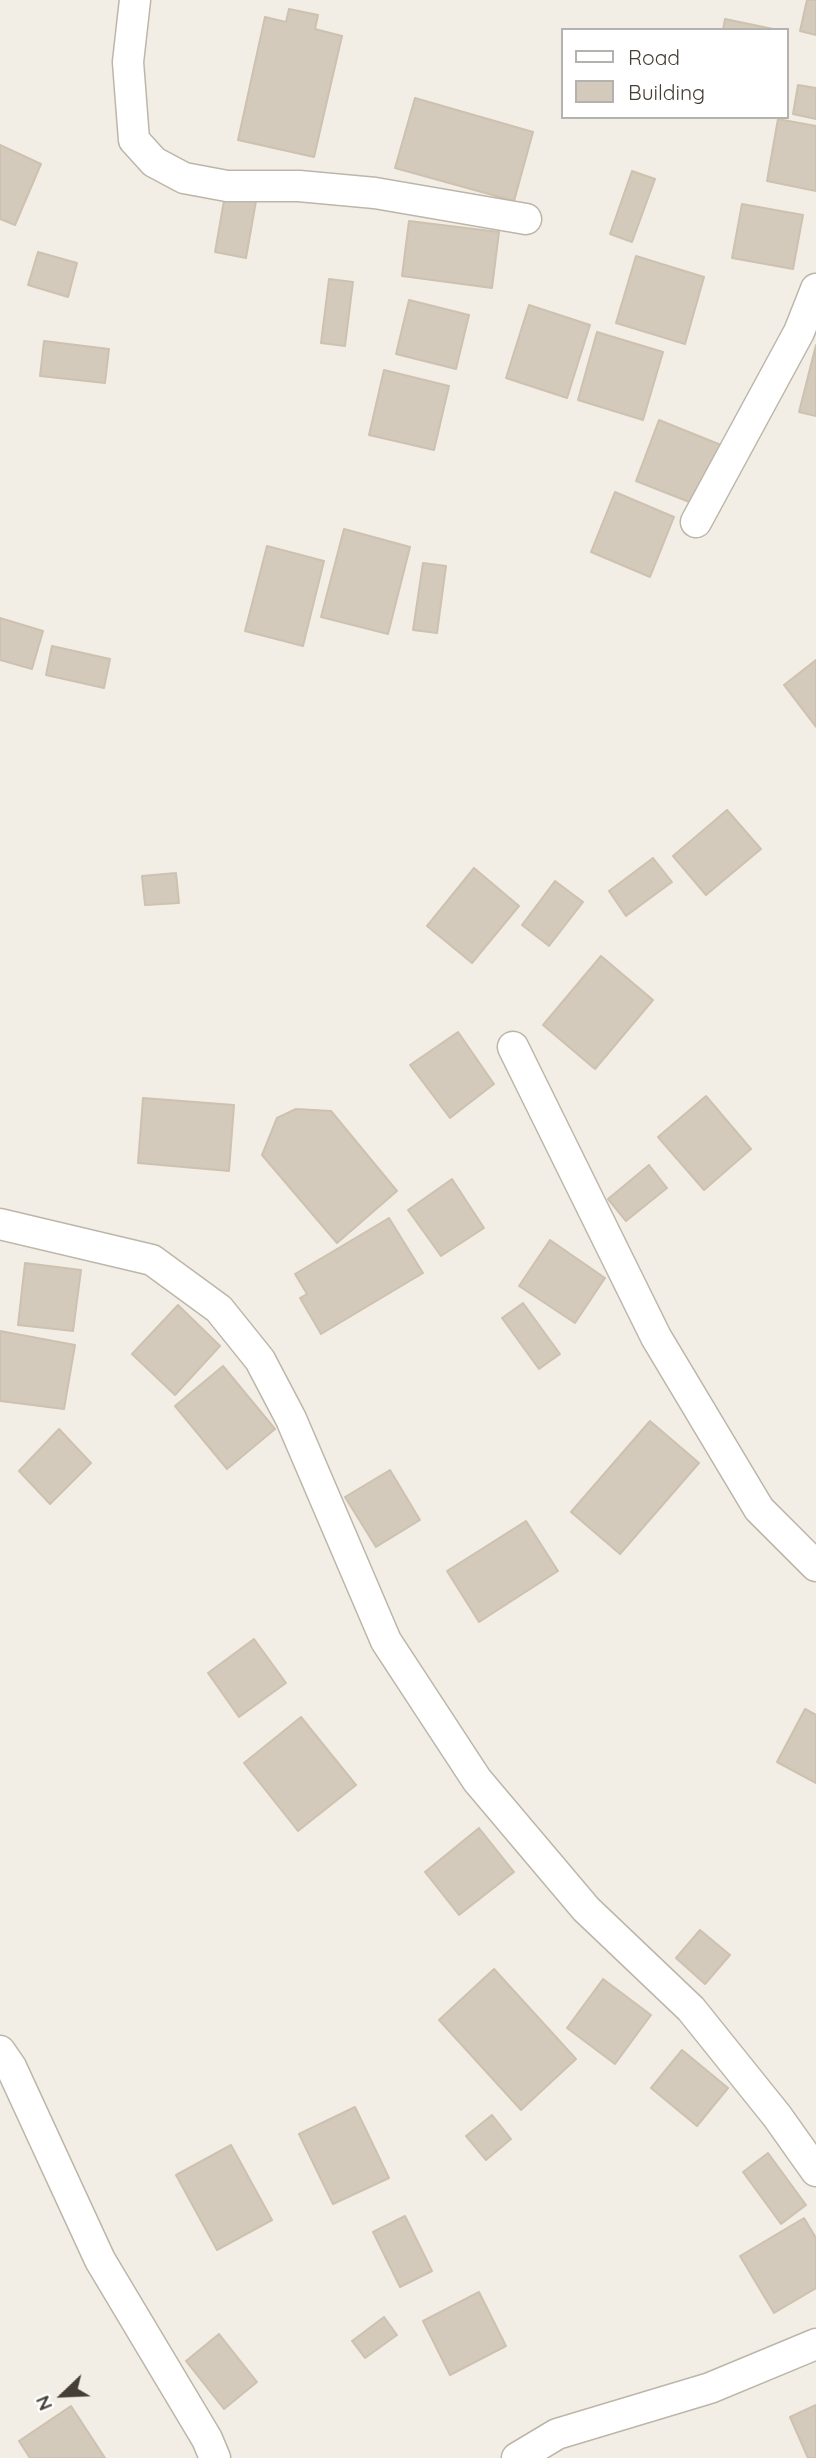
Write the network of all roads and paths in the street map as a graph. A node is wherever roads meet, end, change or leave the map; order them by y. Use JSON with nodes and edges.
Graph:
{"nodes":[{"id":1,"x":135,"y":0,"type":"edge"},
{"id":2,"x":526,"y":219,"type":"dead end"},
{"id":3,"x":816,"y":289,"type":"edge"},
{"id":4,"x":696,"y":522,"type":"dead end"},
{"id":5,"x":513,"y":1047,"type":"dead end"},
{"id":6,"x":0,"y":1224,"type":"edge"},
{"id":7,"x":816,"y":1566,"type":"edge"},
{"id":8,"x":0,"y":2051,"type":"edge"},
{"id":9,"x":816,"y":2171,"type":"edge"},
{"id":10,"x":816,"y":2344,"type":"edge"},
{"id":11,"x":215,"y":2458,"type":"edge"},
{"id":12,"x":517,"y":2458,"type":"edge"}],
"edges":[{"from":1,"to":2,"type":"street"},
{"from":3,"to":4,"type":"street"},
{"from":5,"to":7,"type":"street"},
{"from":6,"to":9,"type":"street"},
{"from":8,"to":11,"type":"street"},
{"from":10,"to":12,"type":"street"}]}
